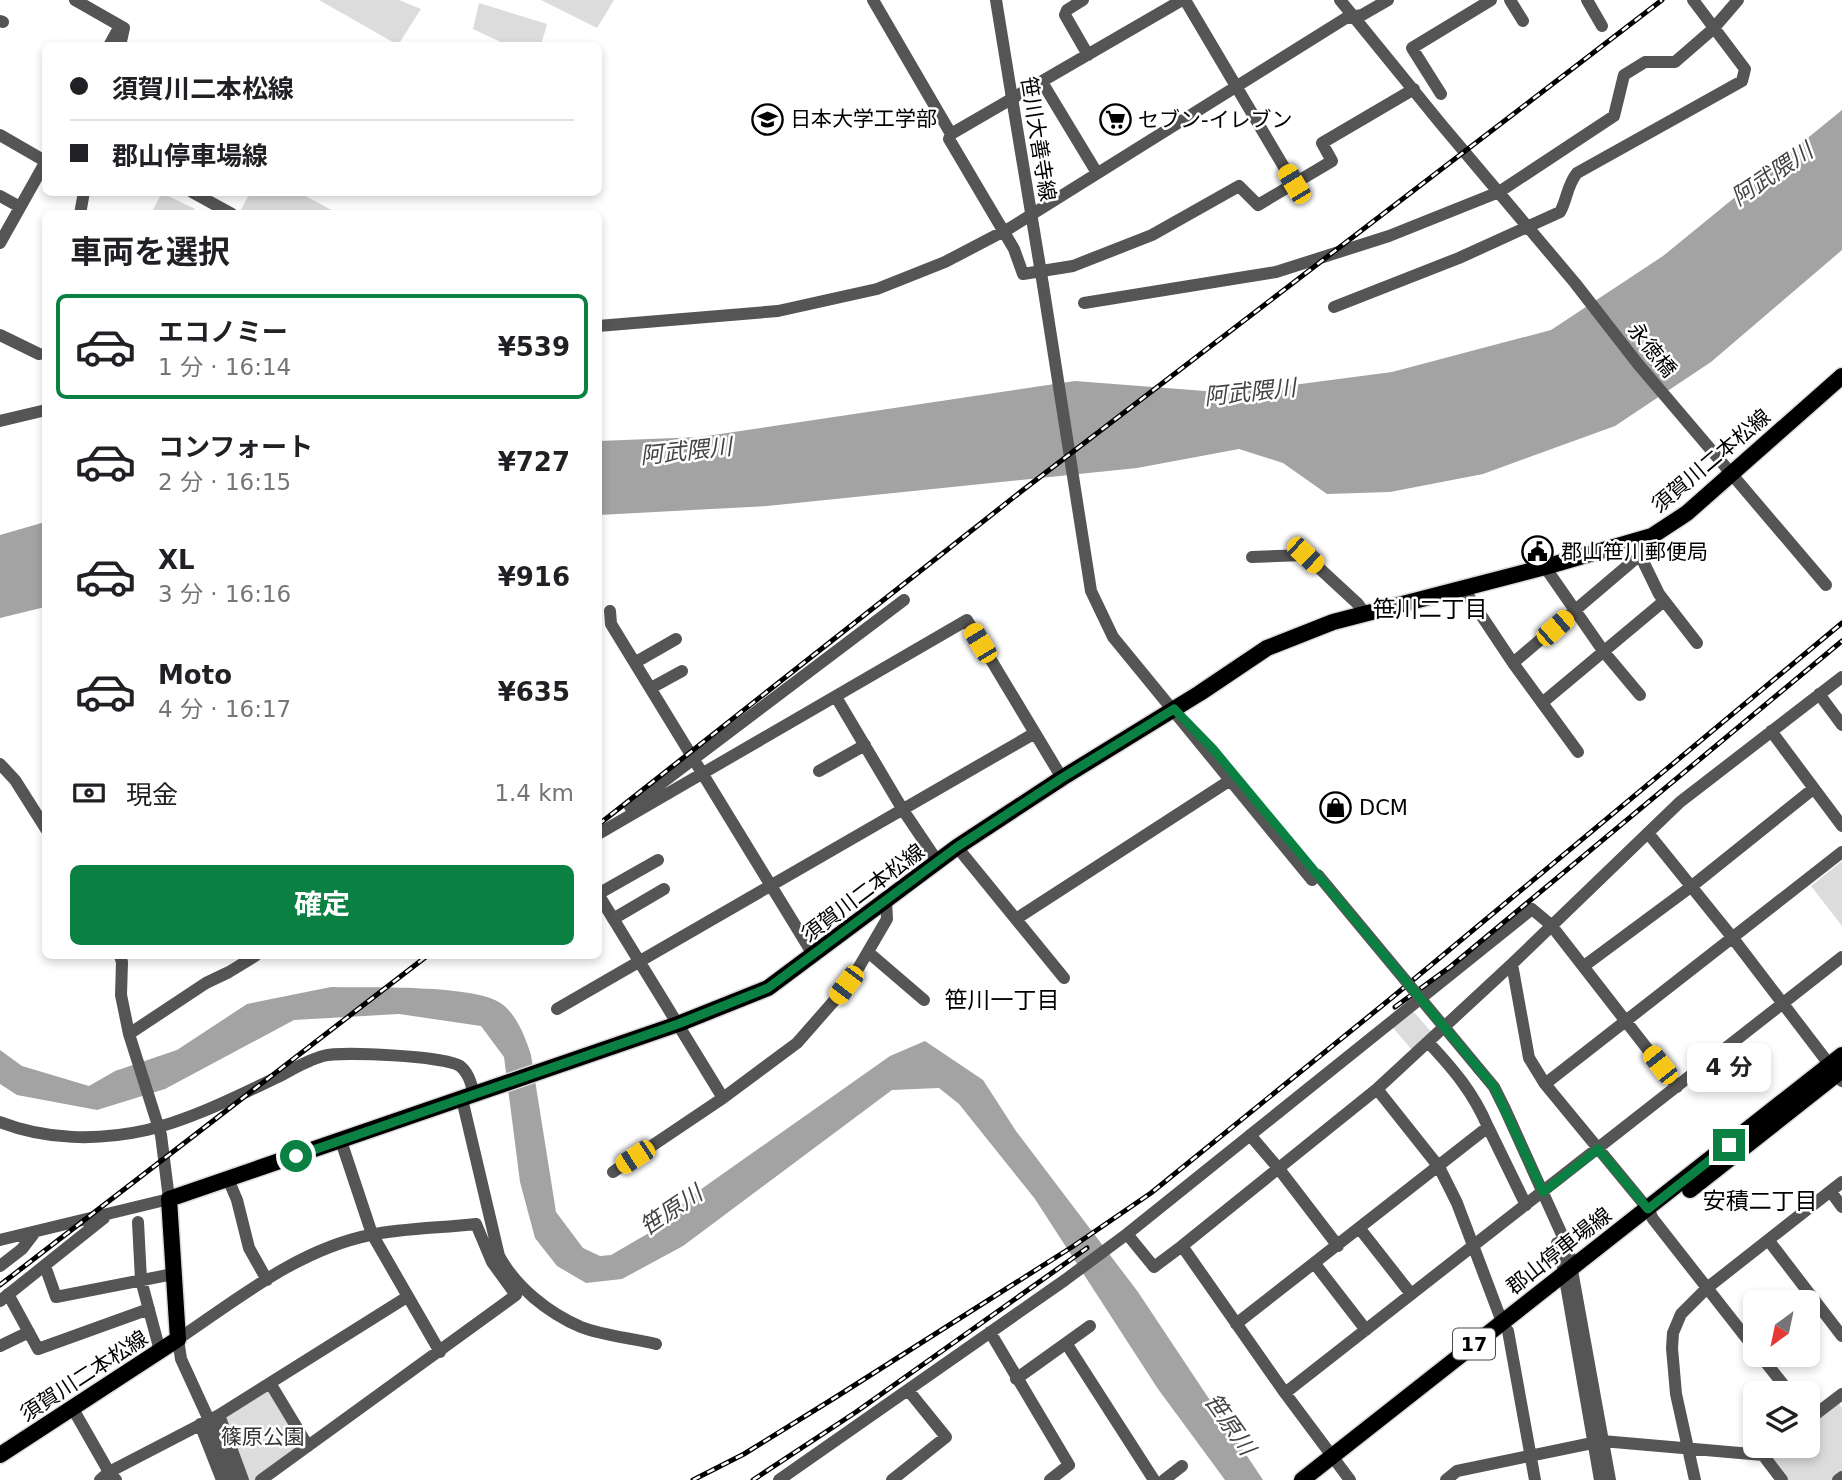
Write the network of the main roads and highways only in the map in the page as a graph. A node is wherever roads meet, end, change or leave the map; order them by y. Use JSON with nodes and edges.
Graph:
{"nodes":[{"id":1,"x":1842,"y":376,"type":"edge"},
{"id":2,"x":1839,"y":1069,"type":"edge"},
{"id":3,"x":0,"y":1455,"type":"edge"},
{"id":4,"x":1334,"y":1460,"type":"junction"},
{"id":5,"x":1302,"y":1480,"type":"edge"},
{"id":6,"x":1317,"y":1480,"type":"edge"}],
"edges":[{"from":1,"to":3,"type":"main road","name":"須賀川二本松線"},
{"from":2,"to":4,"type":"main road","name":"郡山停車場線","number":"17"},
{"from":4,"to":5,"type":"main road","name":"郡山停車場線","number":"17"},
{"from":4,"to":6,"type":"main road","name":"郡山停車場線","number":"17"}]}
